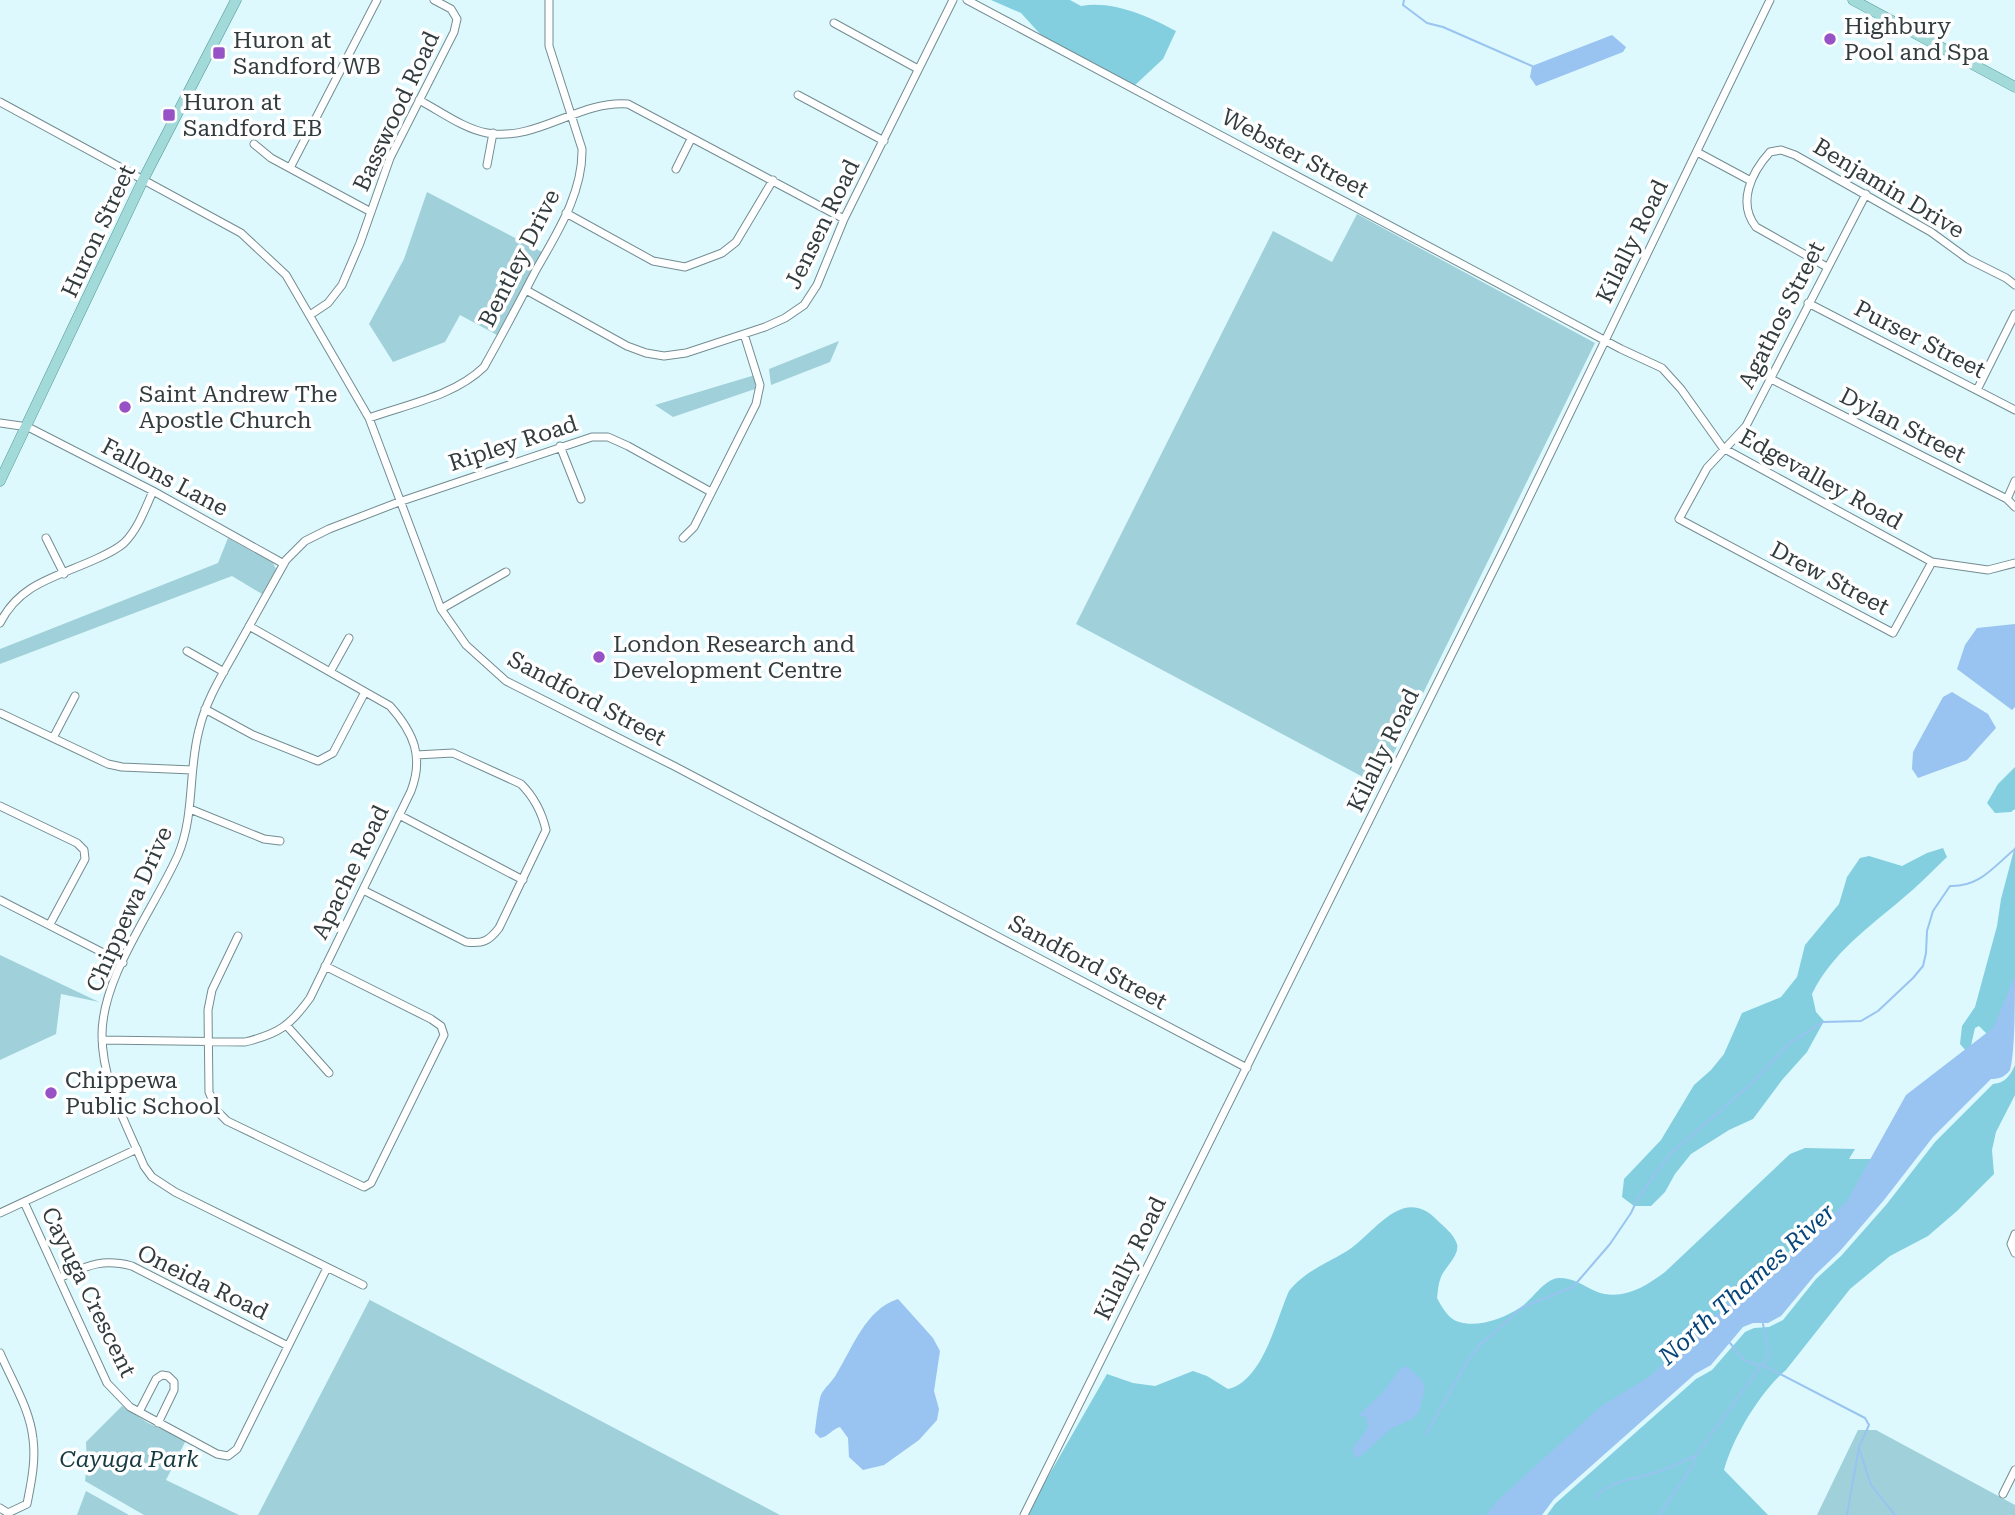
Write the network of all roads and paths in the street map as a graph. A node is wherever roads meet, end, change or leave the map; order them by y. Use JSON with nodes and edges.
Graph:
{"nodes":[{"id":1,"x":236,"y":0,"type":"edge"},
{"id":2,"x":377,"y":0,"type":"edge"},
{"id":3,"x":434,"y":0,"type":"edge"},
{"id":4,"x":549,"y":0,"type":"edge"},
{"id":5,"x":953,"y":0,"type":"edge"},
{"id":6,"x":967,"y":0,"type":"edge"},
{"id":7,"x":1770,"y":0,"type":"edge"},
{"id":8,"x":1853,"y":0,"type":"edge"},
{"id":9,"x":834,"y":23,"type":"dead end"},
{"id":10,"x":918,"y":69,"type":"junction"},
{"id":11,"x":2015,"y":87,"type":"edge"},
{"id":12,"x":798,"y":95,"type":"dead end"},
{"id":13,"x":419,"y":100,"type":"junction"},
{"id":14,"x":0,"y":102,"type":"edge"},
{"id":15,"x":572,"y":115,"type":"junction"},
{"id":16,"x":493,"y":133,"type":"junction"},
{"id":17,"x":691,"y":139,"type":"junction"},
{"id":18,"x":884,"y":141,"type":"junction"},
{"id":19,"x":254,"y":144,"type":"dead end"},
{"id":20,"x":1697,"y":152,"type":"junction"},
{"id":21,"x":487,"y":165,"type":"dead end"},
{"id":22,"x":290,"y":168,"type":"junction"},
{"id":23,"x":676,"y":169,"type":"dead end"},
{"id":24,"x":144,"y":178,"type":"junction"},
{"id":25,"x":774,"y":180,"type":"junction"},
{"id":26,"x":1751,"y":181,"type":"junction"},
{"id":27,"x":1866,"y":194,"type":"junction"},
{"id":28,"x":371,"y":212,"type":"junction"},
{"id":29,"x":566,"y":213,"type":"junction"},
{"id":30,"x":844,"y":219,"type":"junction"},
{"id":31,"x":1827,"y":267,"type":"junction"},
{"id":32,"x":2015,"y":285,"type":"edge"},
{"id":33,"x":526,"y":290,"type":"junction"},
{"id":34,"x":1808,"y":303,"type":"junction"},
{"id":35,"x":2015,"y":314,"type":"edge"},
{"id":36,"x":310,"y":315,"type":"junction"},
{"id":37,"x":744,"y":334,"type":"junction"},
{"id":38,"x":1606,"y":340,"type":"junction"},
{"id":39,"x":1771,"y":379,"type":"junction"},
{"id":40,"x":1977,"y":390,"type":"junction"},
{"id":41,"x":2015,"y":410,"type":"edge"},
{"id":42,"x":369,"y":418,"type":"junction"},
{"id":43,"x":0,"y":423,"type":"edge"},
{"id":44,"x":28,"y":426,"type":"junction"},
{"id":45,"x":559,"y":446,"type":"junction"},
{"id":46,"x":1723,"y":448,"type":"junction"},
{"id":47,"x":0,"y":481,"type":"edge"},
{"id":48,"x":2015,"y":481,"type":"edge"},
{"id":49,"x":153,"y":492,"type":"junction"},
{"id":50,"x":712,"y":492,"type":"junction"},
{"id":51,"x":581,"y":499,"type":"dead end"},
{"id":52,"x":2007,"y":499,"type":"junction"},
{"id":53,"x":399,"y":502,"type":"junction"},
{"id":54,"x":2015,"y":507,"type":"edge"},
{"id":55,"x":1679,"y":519,"type":"joint"},
{"id":56,"x":46,"y":538,"type":"dead end"},
{"id":57,"x":683,"y":538,"type":"dead end"},
{"id":58,"x":1932,"y":562,"type":"junction"},
{"id":59,"x":2015,"y":563,"type":"edge"},
{"id":60,"x":284,"y":564,"type":"junction"},
{"id":61,"x":506,"y":572,"type":"dead end"},
{"id":62,"x":64,"y":574,"type":"junction"},
{"id":63,"x":441,"y":609,"type":"junction"},
{"id":64,"x":0,"y":623,"type":"edge"},
{"id":65,"x":249,"y":626,"type":"junction"},
{"id":66,"x":349,"y":638,"type":"dead end"},
{"id":67,"x":187,"y":651,"type":"dead end"},
{"id":68,"x":223,"y":672,"type":"junction"},
{"id":69,"x":330,"y":672,"type":"junction"},
{"id":70,"x":365,"y":692,"type":"junction"},
{"id":71,"x":75,"y":696,"type":"dead end"},
{"id":72,"x":205,"y":709,"type":"junction"},
{"id":73,"x":0,"y":713,"type":"edge"},
{"id":74,"x":53,"y":738,"type":"junction"},
{"id":75,"x":416,"y":755,"type":"junction"},
{"id":76,"x":192,"y":770,"type":"junction"},
{"id":77,"x":0,"y":806,"type":"edge"},
{"id":78,"x":190,"y":809,"type":"junction"},
{"id":79,"x":399,"y":815,"type":"junction"},
{"id":80,"x":279,"y":841,"type":"dead end"},
{"id":81,"x":523,"y":880,"type":"junction"},
{"id":82,"x":363,"y":890,"type":"junction"},
{"id":83,"x":0,"y":900,"type":"edge"},
{"id":84,"x":50,"y":924,"type":"junction"},
{"id":85,"x":238,"y":936,"type":"dead end"},
{"id":86,"x":123,"y":963,"type":"junction"},
{"id":87,"x":325,"y":966,"type":"junction"},
{"id":88,"x":287,"y":1026,"type":"junction"},
{"id":89,"x":102,"y":1040,"type":"junction"},
{"id":90,"x":209,"y":1043,"type":"junction"},
{"id":91,"x":1247,"y":1068,"type":"junction"},
{"id":92,"x":329,"y":1073,"type":"dead end"},
{"id":93,"x":137,"y":1149,"type":"junction"},
{"id":94,"x":24,"y":1202,"type":"junction"},
{"id":95,"x":0,"y":1213,"type":"edge"},
{"id":96,"x":2015,"y":1234,"type":"edge"},
{"id":97,"x":2015,"y":1253,"type":"edge"},
{"id":98,"x":327,"y":1268,"type":"junction"},
{"id":99,"x":59,"y":1278,"type":"junction"},
{"id":100,"x":363,"y":1285,"type":"dead end"},
{"id":101,"x":288,"y":1346,"type":"junction"},
{"id":102,"x":0,"y":1353,"type":"edge"},
{"id":103,"x":139,"y":1412,"type":"junction"},
{"id":104,"x":158,"y":1423,"type":"junction"},
{"id":105,"x":2015,"y":1471,"type":"edge"},
{"id":106,"x":2003,"y":1494,"type":"dead end"},
{"id":107,"x":0,"y":1508,"type":"edge"},
{"id":108,"x":1024,"y":1515,"type":"edge"}],
"edges":[{"from":1,"to":24,"type":"main road","name":"Huron Street"},
{"from":2,"to":22,"type":"street"},
{"from":3,"to":13,"type":"street","name":"Basswood Road"},
{"from":4,"to":15,"type":"street","name":"Bentley Drive"},
{"from":5,"to":10,"type":"street","name":"Jensen Road"},
{"from":6,"to":38,"type":"street","name":"Webster Street"},
{"from":7,"to":20,"type":"street","name":"Kilally Road"},
{"from":8,"to":11,"type":"main road"},
{"from":9,"to":10,"type":"street"},
{"from":10,"to":18,"type":"street","name":"Jensen Road"},
{"from":12,"to":18,"type":"street"},
{"from":13,"to":16,"type":"street"},
{"from":13,"to":28,"type":"street","name":"Basswood Road"},
{"from":14,"to":24,"type":"street","name":"Sandford Street"},
{"from":15,"to":16,"type":"street"},
{"from":15,"to":17,"type":"street"},
{"from":15,"to":29,"type":"street","name":"Bentley Drive"},
{"from":16,"to":21,"type":"street"},
{"from":17,"to":23,"type":"street"},
{"from":17,"to":25,"type":"street"},
{"from":18,"to":30,"type":"street","name":"Jensen Road"},
{"from":19,"to":22,"type":"street"},
{"from":20,"to":26,"type":"street"},
{"from":20,"to":38,"type":"street","name":"Kilally Road"},
{"from":22,"to":28,"type":"street"},
{"from":24,"to":36,"type":"street","name":"Sandford Street"},
{"from":24,"to":44,"type":"main road","name":"Huron Street"},
{"from":25,"to":29,"type":"street"},
{"from":25,"to":30,"type":"street"},
{"from":26,"to":27,"type":"street","name":"Benjamin Drive"},
{"from":26,"to":31,"type":"street","name":"Benjamin Drive"},
{"from":27,"to":31,"type":"street","name":"Agathos Street"},
{"from":27,"to":32,"type":"street","name":"Benjamin Drive"},
{"from":28,"to":36,"type":"street","name":"Basswood Road"},
{"from":29,"to":33,"type":"street","name":"Bentley Drive"},
{"from":30,"to":37,"type":"street","name":"Jensen Road"},
{"from":31,"to":34,"type":"street","name":"Agathos Street"},
{"from":33,"to":37,"type":"street","name":"Jensen Road"},
{"from":33,"to":42,"type":"street","name":"Bentley Drive"},
{"from":34,"to":39,"type":"street","name":"Agathos Street"},
{"from":34,"to":40,"type":"street","name":"Purser Street"},
{"from":35,"to":40,"type":"street"},
{"from":36,"to":42,"type":"street","name":"Sandford Street"},
{"from":37,"to":50,"type":"street"},
{"from":38,"to":46,"type":"street","name":"Edgevalley Road"},
{"from":38,"to":91,"type":"street","name":"Kilally Road"},
{"from":39,"to":46,"type":"street","name":"Agathos Street"},
{"from":39,"to":52,"type":"street","name":"Dylan Street"},
{"from":40,"to":41,"type":"street","name":"Purser Street"},
{"from":42,"to":53,"type":"street","name":"Sandford Street"},
{"from":43,"to":44,"type":"street"},
{"from":44,"to":47,"type":"main road","name":"Huron Street"},
{"from":44,"to":49,"type":"street","name":"Fallons Lane"},
{"from":45,"to":50,"type":"street","name":"Ripley Road"},
{"from":45,"to":51,"type":"street"},
{"from":45,"to":53,"type":"street","name":"Ripley Road"},
{"from":46,"to":55,"type":"street","name":"Agathos Street"},
{"from":46,"to":58,"type":"street","name":"Edgevalley Road"},
{"from":48,"to":52,"type":"street"},
{"from":49,"to":60,"type":"street","name":"Fallons Lane"},
{"from":49,"to":62,"type":"street"},
{"from":50,"to":57,"type":"street"},
{"from":52,"to":54,"type":"street","name":"Dylan Street"},
{"from":53,"to":60,"type":"street","name":"Chippewa Drive"},
{"from":53,"to":63,"type":"street","name":"Sandford Street"},
{"from":55,"to":58,"type":"street","name":"Drew Street"},
{"from":56,"to":62,"type":"street"},
{"from":58,"to":59,"type":"street","name":"Edgevalley Road"},
{"from":60,"to":65,"type":"street","name":"Chippewa Drive"},
{"from":61,"to":63,"type":"street"},
{"from":62,"to":64,"type":"street"},
{"from":63,"to":91,"type":"street","name":"Sandford Street"},
{"from":65,"to":68,"type":"street","name":"Chippewa Drive"},
{"from":65,"to":69,"type":"street","name":"Apache Road"},
{"from":66,"to":69,"type":"street"},
{"from":67,"to":68,"type":"street"},
{"from":68,"to":72,"type":"street","name":"Chippewa Drive"},
{"from":69,"to":70,"type":"street","name":"Apache Road"},
{"from":70,"to":72,"type":"street"},
{"from":70,"to":75,"type":"street","name":"Apache Road"},
{"from":71,"to":74,"type":"street"},
{"from":72,"to":76,"type":"street","name":"Chippewa Drive"},
{"from":73,"to":74,"type":"street"},
{"from":74,"to":76,"type":"street"},
{"from":75,"to":79,"type":"street","name":"Apache Road"},
{"from":75,"to":81,"type":"street"},
{"from":76,"to":78,"type":"street","name":"Chippewa Drive"},
{"from":77,"to":84,"type":"street"},
{"from":78,"to":80,"type":"street"},
{"from":78,"to":86,"type":"street","name":"Chippewa Drive"},
{"from":79,"to":81,"type":"street"},
{"from":79,"to":82,"type":"street","name":"Apache Road"},
{"from":81,"to":82,"type":"street"},
{"from":82,"to":87,"type":"street","name":"Apache Road"},
{"from":83,"to":84,"type":"street"},
{"from":84,"to":86,"type":"street"},
{"from":85,"to":90,"type":"street"},
{"from":86,"to":89,"type":"street","name":"Chippewa Drive"},
{"from":87,"to":88,"type":"street","name":"Apache Road"},
{"from":87,"to":90,"type":"street"},
{"from":88,"to":90,"type":"street","name":"Apache Road"},
{"from":88,"to":92,"type":"street"},
{"from":89,"to":90,"type":"street","name":"Apache Road"},
{"from":89,"to":93,"type":"street","name":"Chippewa Drive"},
{"from":91,"to":108,"type":"street","name":"Kilally Road"},
{"from":93,"to":94,"type":"street"},
{"from":93,"to":98,"type":"street","name":"Chippewa Drive"},
{"from":94,"to":95,"type":"street"},
{"from":94,"to":99,"type":"street","name":"Cayuga Crescent"},
{"from":96,"to":97,"type":"street"},
{"from":98,"to":100,"type":"street","name":"Chippewa Drive"},
{"from":98,"to":101,"type":"street","name":"Cayuga Crescent"},
{"from":99,"to":101,"type":"street","name":"Oneida Road"},
{"from":99,"to":103,"type":"street","name":"Cayuga Crescent"},
{"from":101,"to":104,"type":"street","name":"Cayuga Crescent"},
{"from":102,"to":107,"type":"street"},
{"from":103,"to":104,"type":"street","name":"Cayuga Crescent"},
{"from":103,"to":104,"type":"street"},
{"from":105,"to":106,"type":"street"}]}
